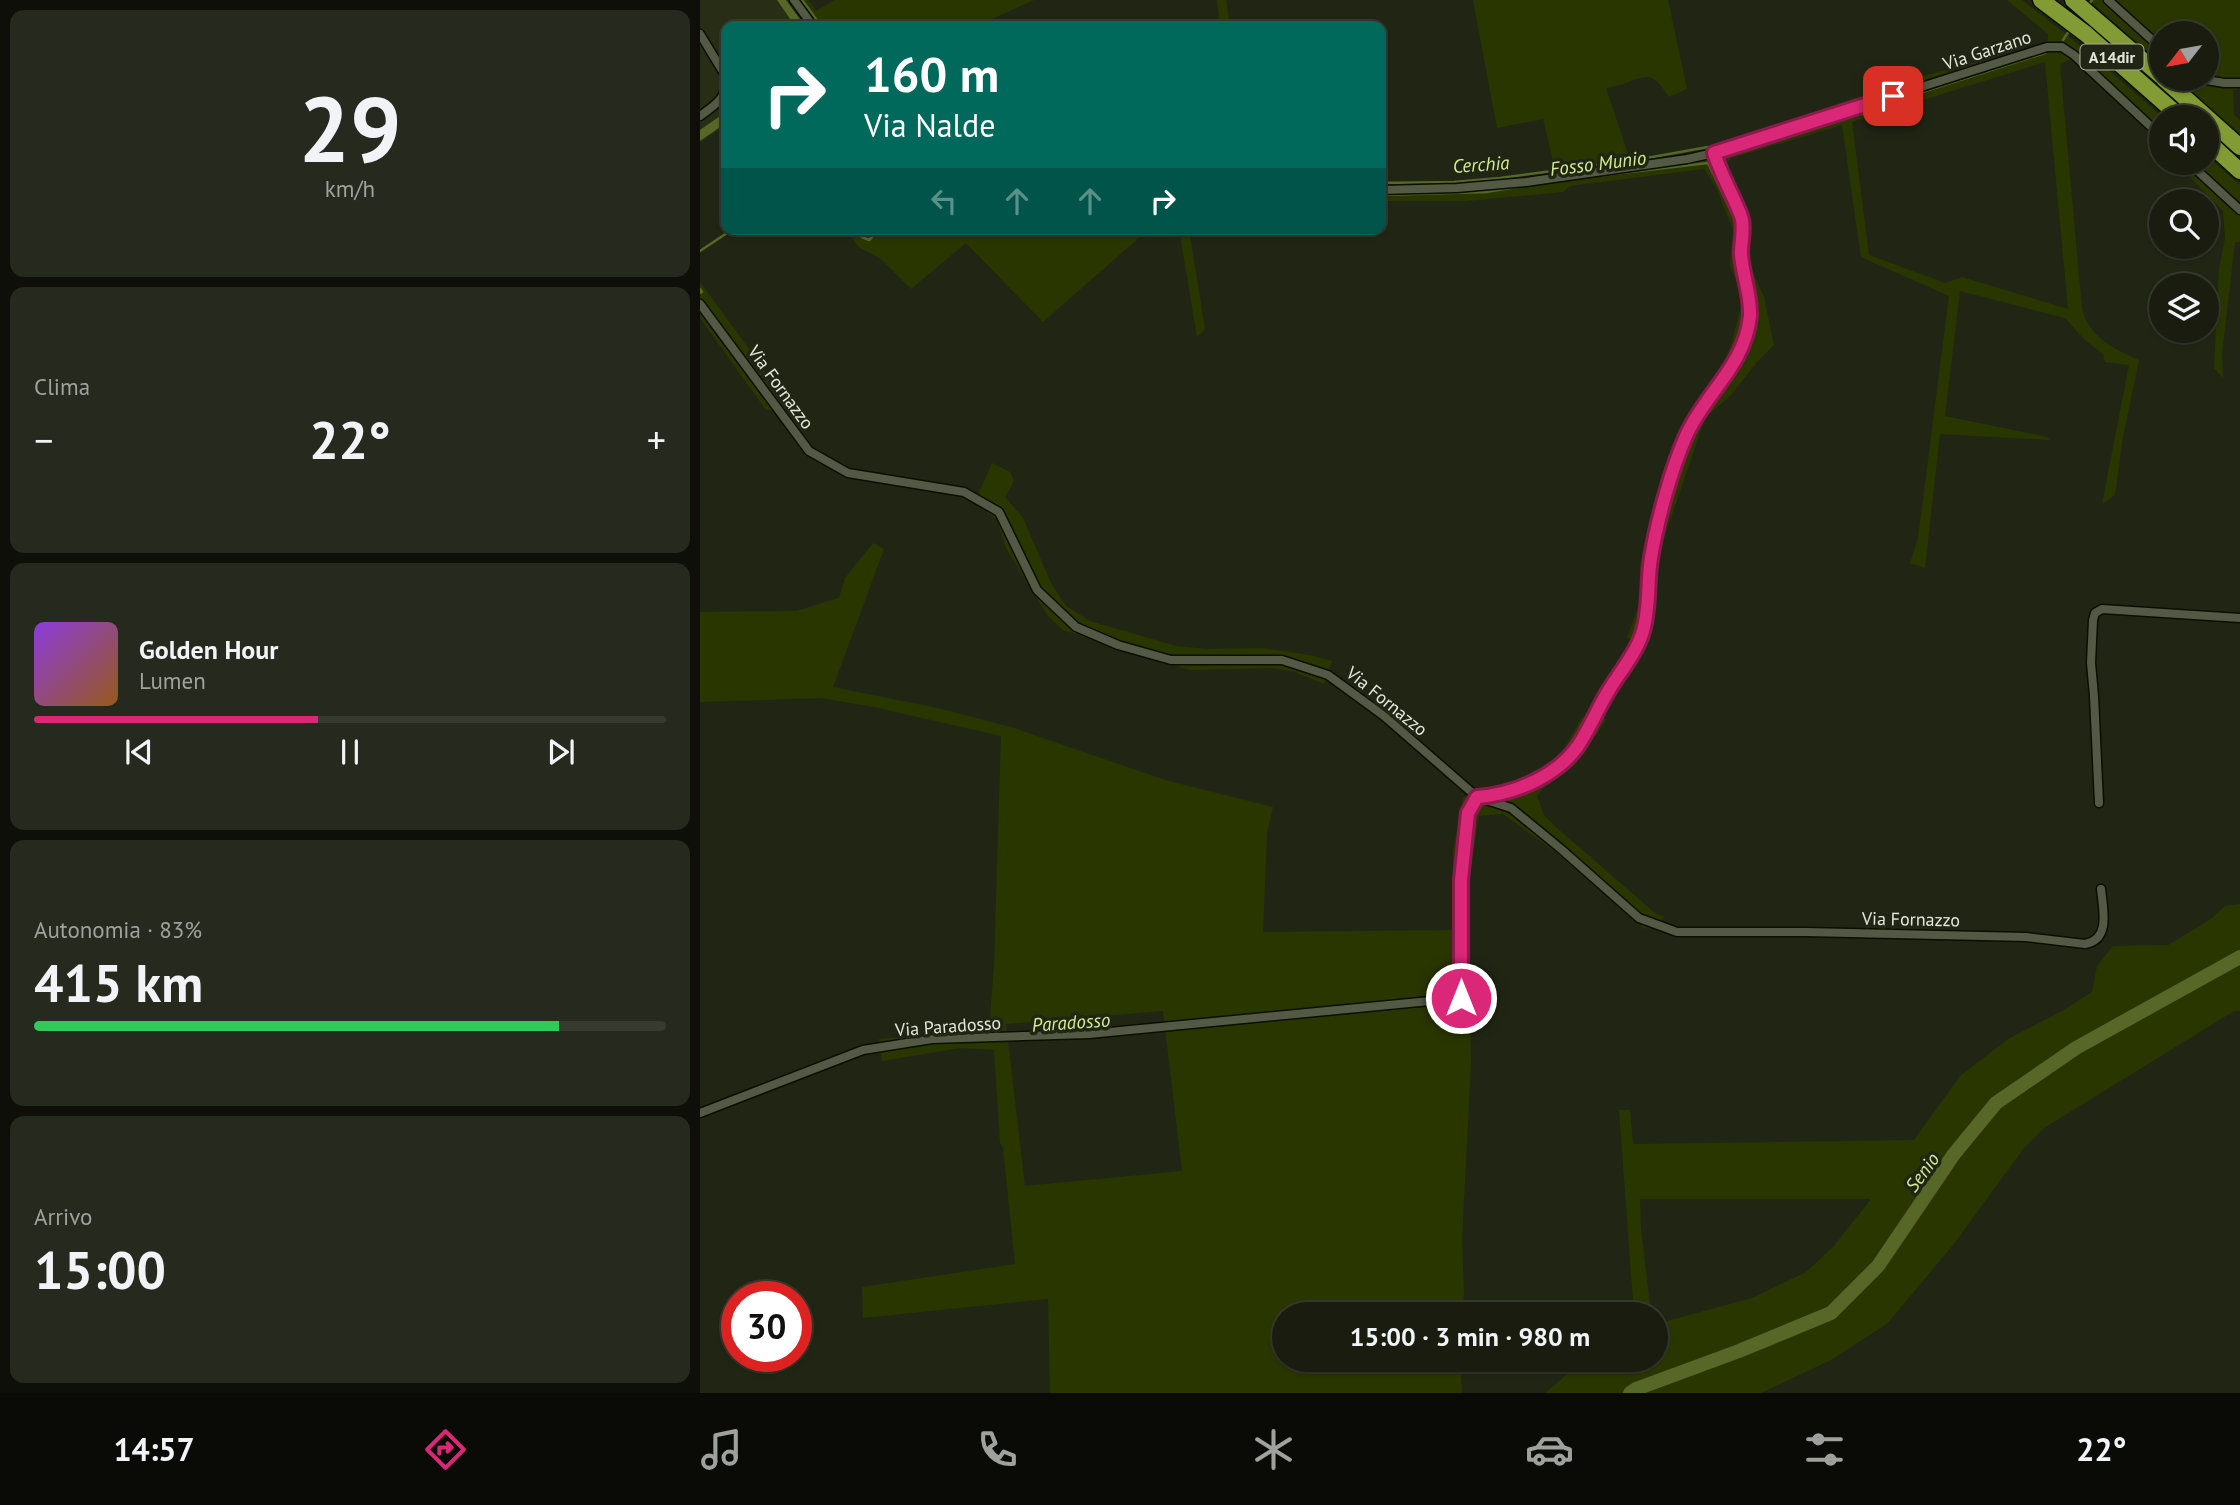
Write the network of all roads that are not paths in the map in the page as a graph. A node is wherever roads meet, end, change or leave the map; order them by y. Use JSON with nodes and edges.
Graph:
{"nodes":[{"id":1,"x":794,"y":0,"type":"edge"},
{"id":2,"x":2041,"y":0,"type":"edge"},
{"id":3,"x":2073,"y":0,"type":"edge"},
{"id":4,"x":2108,"y":0,"type":"edge"},
{"id":5,"x":809,"y":21,"type":"edge"},
{"id":6,"x":700,"y":34,"type":"edge"},
{"id":7,"x":2149,"y":37,"type":"edge"},
{"id":8,"x":2149,"y":66,"type":"edge"},
{"id":9,"x":721,"y":68,"type":"edge"},
{"id":10,"x":2219,"y":82,"type":"edge"},
{"id":11,"x":2240,"y":83,"type":"edge"},
{"id":12,"x":2178,"y":91,"type":"edge"},
{"id":13,"x":721,"y":100,"type":"edge"},
{"id":14,"x":2167,"y":105,"type":"edge"},
{"id":15,"x":700,"y":116,"type":"edge"},
{"id":16,"x":2149,"y":125,"type":"edge"},
{"id":17,"x":2240,"y":146,"type":"edge"},
{"id":18,"x":2219,"y":152,"type":"edge"},
{"id":19,"x":1714,"y":153,"type":"junction"},
{"id":20,"x":2240,"y":171,"type":"edge"},
{"id":21,"x":2202,"y":175,"type":"edge"},
{"id":22,"x":1386,"y":190,"type":"edge"},
{"id":23,"x":2240,"y":210,"type":"edge"},
{"id":24,"x":700,"y":304,"type":"edge"},
{"id":25,"x":2240,"y":618,"type":"edge"},
{"id":26,"x":1477,"y":797,"type":"junction"},
{"id":27,"x":2099,"y":803,"type":"dead end"},
{"id":28,"x":2101,"y":890,"type":"dead end"},
{"id":29,"x":700,"y":1113,"type":"edge"}],
"edges":[{"from":1,"to":5,"type":"street"},
{"from":2,"to":14,"type":"highway","number":"A14dir"},
{"from":3,"to":8,"type":"highway","number":"A14dir"},
{"from":4,"to":7,"type":"street"},
{"from":6,"to":9,"type":"street"},
{"from":10,"to":11,"type":"street"},
{"from":12,"to":17,"type":"highway","number":"A14dir"},
{"from":13,"to":15,"type":"street"},
{"from":16,"to":19,"type":"street","name":"Via Garzano"},
{"from":18,"to":20,"type":"highway"},
{"from":19,"to":22,"type":"street","name":"Via Garzano"},
{"from":19,"to":26,"type":"street"},
{"from":21,"to":23,"type":"street"},
{"from":24,"to":26,"type":"street","name":"Via Fornazzo"},
{"from":25,"to":27,"type":"street"},
{"from":26,"to":28,"type":"street","name":"Via Fornazzo"},
{"from":26,"to":29,"type":"street","name":"Via Paradosso"}]}
